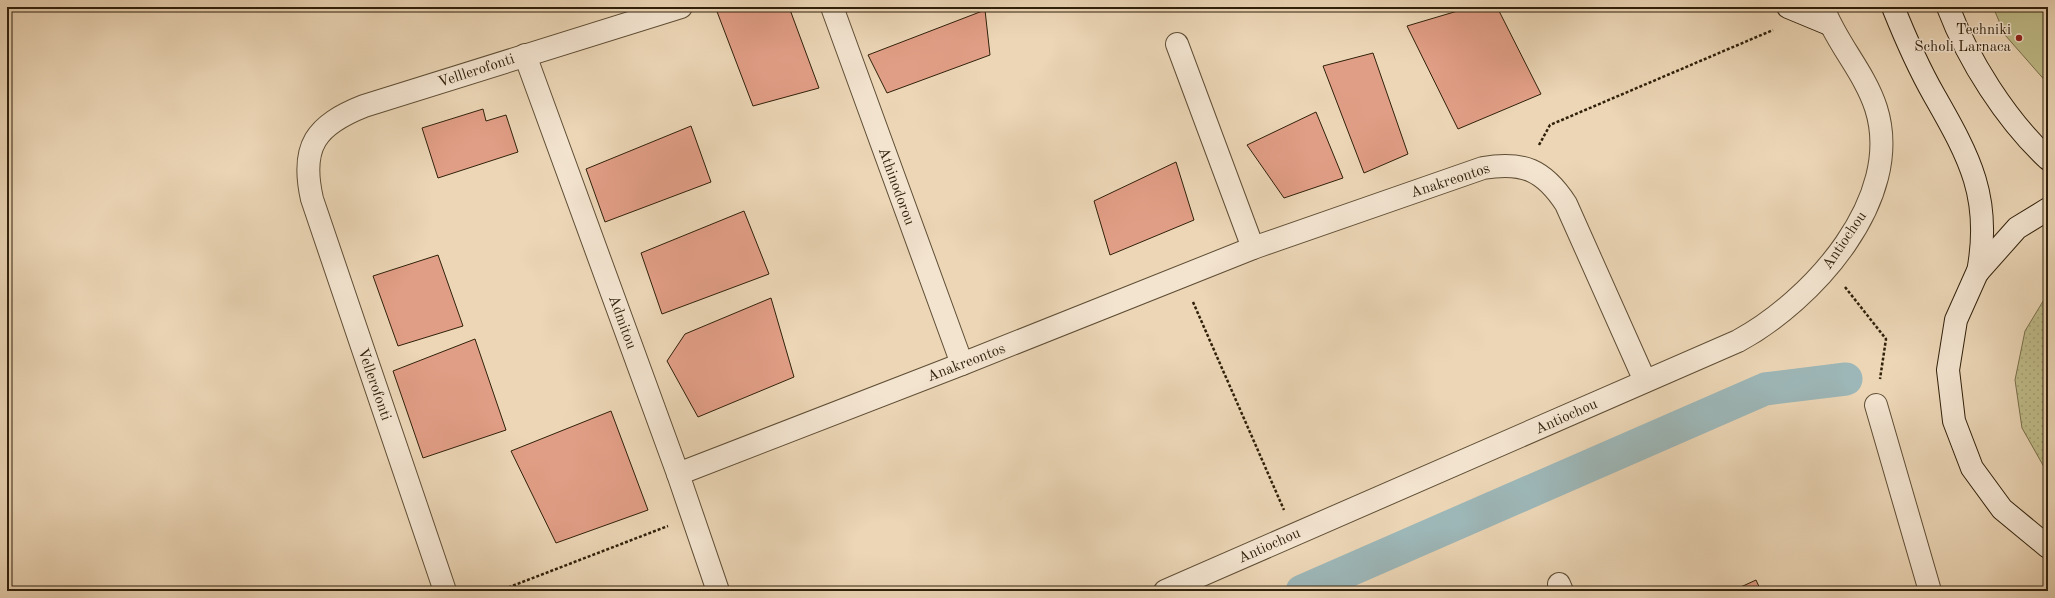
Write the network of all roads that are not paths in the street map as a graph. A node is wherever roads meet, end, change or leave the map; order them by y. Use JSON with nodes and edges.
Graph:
{"nodes":[{"id":1,"x":680,"y":7,"type":"edge"},
{"id":2,"x":832,"y":7,"type":"edge"},
{"id":3,"x":1788,"y":7,"type":"edge"},
{"id":4,"x":1893,"y":7,"type":"edge"},
{"id":5,"x":1948,"y":7,"type":"edge"},
{"id":6,"x":1820,"y":16,"type":"edge"},
{"id":7,"x":1177,"y":44,"type":"dead end"},
{"id":8,"x":525,"y":54,"type":"junction"},
{"id":9,"x":2048,"y":159,"type":"edge"},
{"id":10,"x":308,"y":175,"type":"joint"},
{"id":11,"x":2048,"y":209,"type":"edge"},
{"id":12,"x":1253,"y":248,"type":"junction"},
{"id":13,"x":1978,"y":273,"type":"junction"},
{"id":14,"x":962,"y":364,"type":"junction"},
{"id":15,"x":1645,"y":381,"type":"junction"},
{"id":16,"x":1876,"y":405,"type":"road end"},
{"id":17,"x":678,"y":474,"type":"junction"},
{"id":18,"x":2046,"y":543,"type":"edge"},
{"id":19,"x":445,"y":591,"type":"edge"},
{"id":20,"x":718,"y":591,"type":"edge"},
{"id":21,"x":1165,"y":591,"type":"edge"},
{"id":22,"x":1930,"y":591,"type":"edge"}],
"edges":[{"from":1,"to":8,"type":"street","name":"Velllerofonti"},
{"from":2,"to":14,"type":"street","name":"Athinodorou"},
{"from":3,"to":6,"type":"street"},
{"from":4,"to":13,"type":"street"},
{"from":5,"to":9,"type":"street"},
{"from":6,"to":15,"type":"street","name":"Antiochou"},
{"from":7,"to":12,"type":"street"},
{"from":8,"to":10,"type":"street","name":"Velllerofonti"},
{"from":8,"to":17,"type":"street","name":"Admitou"},
{"from":10,"to":19,"type":"street","name":"Vellerofonti"},
{"from":11,"to":13,"type":"street"},
{"from":12,"to":14,"type":"street","name":"Anakreontos"},
{"from":12,"to":15,"type":"street","name":"Anakreontos"},
{"from":13,"to":18,"type":"street"},
{"from":14,"to":17,"type":"street","name":"Anakreontos"},
{"from":15,"to":21,"type":"street","name":"Antiochou"},
{"from":16,"to":22,"type":"street"},
{"from":17,"to":20,"type":"street","name":"Admitou"}]}
